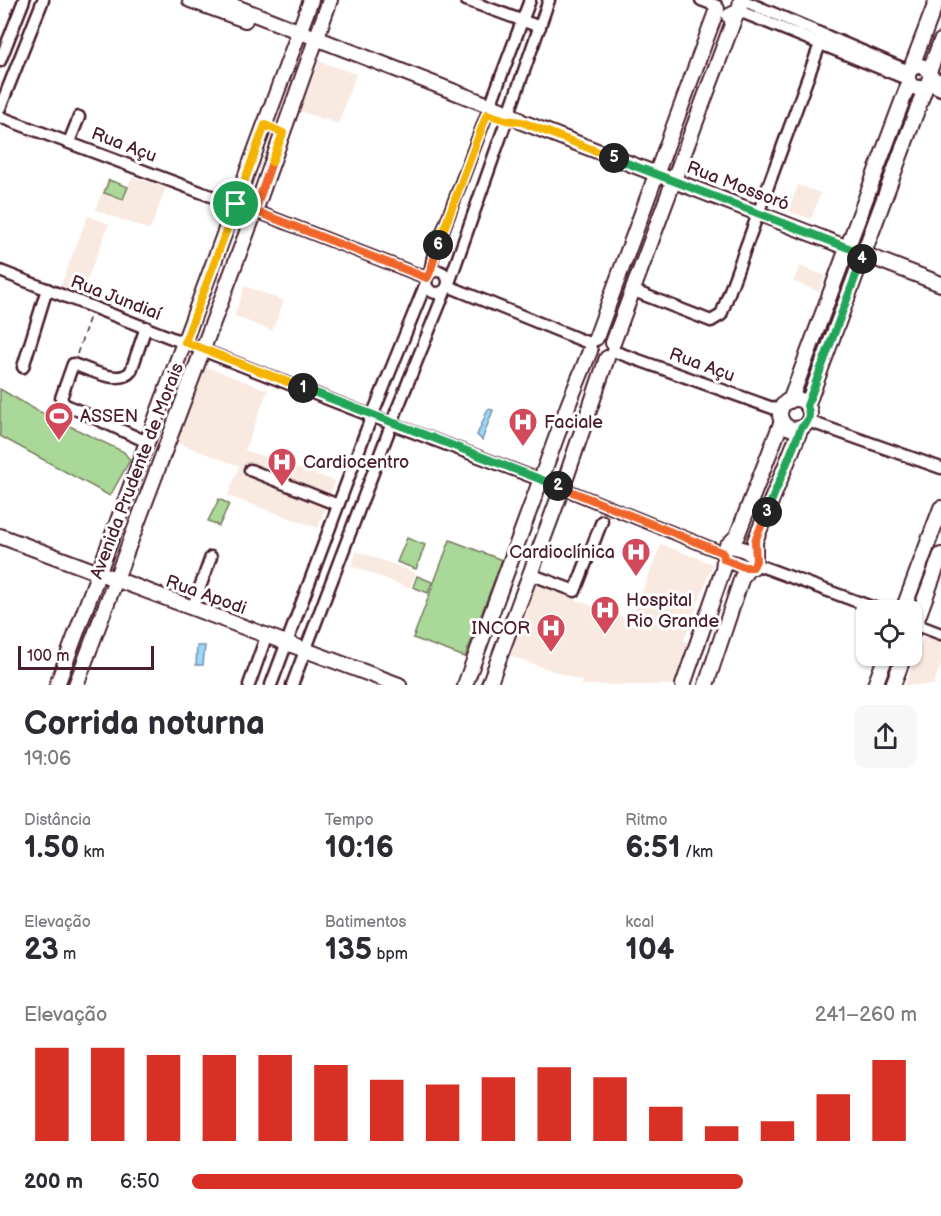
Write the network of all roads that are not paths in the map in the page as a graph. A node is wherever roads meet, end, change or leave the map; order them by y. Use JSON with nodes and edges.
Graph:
{"nodes":[{"id":1,"x":24,"y":0,"type":"edge"},
{"id":2,"x":43,"y":0,"type":"edge"},
{"id":3,"x":190,"y":0,"type":"edge"},
{"id":4,"x":218,"y":0,"type":"edge"},
{"id":5,"x":310,"y":0,"type":"edge"},
{"id":6,"x":330,"y":0,"type":"edge"},
{"id":7,"x":466,"y":0,"type":"edge"},
{"id":8,"x":530,"y":0,"type":"edge"},
{"id":9,"x":549,"y":0,"type":"edge"},
{"id":10,"x":701,"y":0,"type":"edge"},
{"id":11,"x":937,"y":0,"type":"edge"},
{"id":12,"x":717,"y":5,"type":"edge"},
{"id":13,"x":740,"y":6,"type":"edge"},
{"id":14,"x":522,"y":20,"type":"junction"},
{"id":15,"x":16,"y":21,"type":"junction"},
{"id":16,"x":540,"y":27,"type":"junction"},
{"id":17,"x":33,"y":28,"type":"junction"},
{"id":18,"x":298,"y":34,"type":"junction"},
{"id":19,"x":822,"y":40,"type":"junction"},
{"id":20,"x":941,"y":41,"type":"edge"},
{"id":21,"x":315,"y":42,"type":"junction"},
{"id":22,"x":0,"y":60,"type":"edge"},
{"id":23,"x":909,"y":75,"type":"junction"},
{"id":24,"x":932,"y":81,"type":"edge"},
{"id":25,"x":0,"y":108,"type":"edge"},
{"id":26,"x":489,"y":110,"type":"junction"},
{"id":27,"x":508,"y":116,"type":"junction"},
{"id":28,"x":0,"y":117,"type":"edge"},
{"id":29,"x":79,"y":117,"type":"dead end"},
{"id":30,"x":265,"y":125,"type":"junction"},
{"id":31,"x":283,"y":133,"type":"junction"},
{"id":32,"x":69,"y":141,"type":"junction"},
{"id":33,"x":655,"y":173,"type":"junction"},
{"id":34,"x":674,"y":180,"type":"junction"},
{"id":35,"x":236,"y":204,"type":"junction"},
{"id":36,"x":255,"y":211,"type":"junction"},
{"id":37,"x":759,"y":214,"type":"junction"},
{"id":38,"x":848,"y":248,"type":"junction"},
{"id":39,"x":627,"y":250,"type":"junction"},
{"id":40,"x":864,"y":254,"type":"junction"},
{"id":41,"x":646,"y":258,"type":"junction"},
{"id":42,"x":0,"y":271,"type":"edge"},
{"id":43,"x":428,"y":278,"type":"junction"},
{"id":44,"x":941,"y":284,"type":"edge"},
{"id":45,"x":447,"y":286,"type":"junction"},
{"id":46,"x":47,"y":289,"type":"junction"},
{"id":47,"x":634,"y":291,"type":"junction"},
{"id":48,"x":146,"y":327,"type":"junction"},
{"id":49,"x":185,"y":342,"type":"junction"},
{"id":50,"x":592,"y":344,"type":"junction"},
{"id":51,"x":203,"y":350,"type":"junction"},
{"id":52,"x":611,"y":350,"type":"junction"},
{"id":53,"x":23,"y":367,"type":"dead end"},
{"id":54,"x":569,"y":403,"type":"junction"},
{"id":55,"x":590,"y":411,"type":"junction"},
{"id":56,"x":784,"y":411,"type":"junction"},
{"id":57,"x":372,"y":415,"type":"junction"},
{"id":58,"x":806,"y":418,"type":"junction"},
{"id":59,"x":392,"y":424,"type":"junction"},
{"id":60,"x":147,"y":442,"type":"junction"},
{"id":61,"x":941,"y":468,"type":"edge"},
{"id":62,"x":250,"y":470,"type":"dead end"},
{"id":63,"x":541,"y":479,"type":"junction"},
{"id":64,"x":562,"y":488,"type":"junction"},
{"id":65,"x":338,"y":505,"type":"junction"},
{"id":66,"x":941,"y":508,"type":"edge"},
{"id":67,"x":602,"y":521,"type":"dead end"},
{"id":68,"x":329,"y":531,"type":"junction"},
{"id":69,"x":0,"y":536,"type":"edge"},
{"id":70,"x":348,"y":538,"type":"junction"},
{"id":71,"x":724,"y":553,"type":"junction"},
{"id":72,"x":941,"y":555,"type":"edge"},
{"id":73,"x":211,"y":557,"type":"dead end"},
{"id":74,"x":512,"y":560,"type":"junction"},
{"id":75,"x":753,"y":563,"type":"junction"},
{"id":76,"x":531,"y":571,"type":"junction"},
{"id":77,"x":98,"y":573,"type":"junction"},
{"id":78,"x":114,"y":580,"type":"junction"},
{"id":79,"x":907,"y":600,"type":"edge"},
{"id":80,"x":856,"y":601,"type":"edge"},
{"id":81,"x":922,"y":603,"type":"edge"},
{"id":82,"x":192,"y":609,"type":"junction"},
{"id":83,"x":488,"y":625,"type":"junction"},
{"id":84,"x":922,"y":629,"type":"edge"},
{"id":85,"x":508,"y":634,"type":"junction"},
{"id":86,"x":941,"y":634,"type":"edge"},
{"id":87,"x":266,"y":637,"type":"junction"},
{"id":88,"x":699,"y":639,"type":"junction"},
{"id":89,"x":286,"y":644,"type":"junction"},
{"id":90,"x":719,"y":646,"type":"junction"},
{"id":91,"x":305,"y":651,"type":"junction"},
{"id":92,"x":882,"y":666,"type":"edge"},
{"id":93,"x":900,"y":666,"type":"edge"},
{"id":94,"x":57,"y":685,"type":"edge"},
{"id":95,"x":76,"y":685,"type":"edge"},
{"id":96,"x":249,"y":685,"type":"edge"},
{"id":97,"x":271,"y":685,"type":"edge"},
{"id":98,"x":292,"y":685,"type":"edge"},
{"id":99,"x":399,"y":685,"type":"edge"},
{"id":100,"x":465,"y":685,"type":"edge"},
{"id":101,"x":489,"y":685,"type":"edge"},
{"id":102,"x":683,"y":685,"type":"edge"},
{"id":103,"x":706,"y":685,"type":"edge"},
{"id":104,"x":875,"y":685,"type":"edge"},
{"id":105,"x":893,"y":685,"type":"edge"}],
"edges":[{"from":1,"to":15,"type":"street"},
{"from":2,"to":17,"type":"street"},
{"from":3,"to":18,"type":"main road","name":"Rua Mossoró"},
{"from":4,"to":18,"type":"main road","name":"Rua Mossoró"},
{"from":5,"to":18,"type":"main road","name":"Avenida Prudente de Morais"},
{"from":6,"to":21,"type":"main road","name":"Avenida Prudente de Morais"},
{"from":7,"to":14,"type":"street"},
{"from":8,"to":14,"type":"street"},
{"from":9,"to":16,"type":"street"},
{"from":10,"to":12,"type":"street"},
{"from":11,"to":23,"type":"main road"},
{"from":12,"to":13,"type":"main road"},
{"from":12,"to":33,"type":"main road"},
{"from":13,"to":19,"type":"street"},
{"from":13,"to":34,"type":"main road"},
{"from":14,"to":16,"type":"street"},
{"from":14,"to":26,"type":"street"},
{"from":15,"to":17,"type":"street"},
{"from":15,"to":22,"type":"street"},
{"from":16,"to":27,"type":"street"},
{"from":17,"to":25,"type":"street"},
{"from":18,"to":21,"type":"main road","name":"Rua Mossoró"},
{"from":18,"to":30,"type":"main road","name":"Avenida Prudente de Morais"},
{"from":19,"to":23,"type":"street"},
{"from":19,"to":37,"type":"street"},
{"from":20,"to":24,"type":"main road"},
{"from":21,"to":26,"type":"main road","name":"Rua Mossoró"},
{"from":21,"to":31,"type":"main road","name":"Avenida Prudente de Morais"},
{"from":23,"to":24,"type":"main road"},
{"from":23,"to":24,"type":"main road"},
{"from":23,"to":38,"type":"main road"},
{"from":24,"to":40,"type":"main road"},
{"from":26,"to":27,"type":"main road","name":"Rua Mossoró"},
{"from":26,"to":43,"type":"street"},
{"from":27,"to":33,"type":"main road","name":"Rua Mossoró"},
{"from":27,"to":45,"type":"street"},
{"from":28,"to":32,"type":"street","name":"Rua Açu"},
{"from":29,"to":32,"type":"street"},
{"from":30,"to":31,"type":"main road"},
{"from":30,"to":35,"type":"main road","name":"Avenida Prudente de Morais"},
{"from":31,"to":36,"type":"main road","name":"Avenida Prudente de Morais"},
{"from":32,"to":35,"type":"street","name":"Rua Açu"},
{"from":33,"to":34,"type":"main road","name":"Rua Mossoró"},
{"from":33,"to":39,"type":"main road"},
{"from":34,"to":37,"type":"main road","name":"Rua Mossoró"},
{"from":34,"to":41,"type":"main road"},
{"from":35,"to":49,"type":"main road","name":"Avenida Prudente de Morais"},
{"from":36,"to":43,"type":"street"},
{"from":36,"to":51,"type":"main road","name":"Avenida Prudente de Morais"},
{"from":37,"to":38,"type":"main road","name":"Rua Mossoró"},
{"from":37,"to":47,"type":"street"},
{"from":38,"to":40,"type":"main road","name":"Rua Mossoró"},
{"from":38,"to":56,"type":"main road"},
{"from":39,"to":41,"type":"main road"},
{"from":39,"to":50,"type":"main road"},
{"from":40,"to":44,"type":"main road","name":"Rua Mossoró"},
{"from":40,"to":58,"type":"main road"},
{"from":41,"to":47,"type":"main road"},
{"from":42,"to":46,"type":"street","name":"Rua Jundiaí"},
{"from":43,"to":45,"type":"street"},
{"from":43,"to":45,"type":"street"},
{"from":43,"to":57,"type":"street"},
{"from":45,"to":50,"type":"street"},
{"from":45,"to":59,"type":"street"},
{"from":46,"to":48,"type":"street","name":"Rua Jundiaí"},
{"from":46,"to":53,"type":"street"},
{"from":47,"to":52,"type":"main road"},
{"from":48,"to":49,"type":"street","name":"Rua Jundiaí"},
{"from":48,"to":60,"type":"street"},
{"from":49,"to":51,"type":"street","name":"Rua Jundiaí"},
{"from":49,"to":60,"type":"main road","name":"Avenida Prudente de Morais"},
{"from":50,"to":52,"type":"main road"},
{"from":50,"to":52,"type":"main road"},
{"from":50,"to":54,"type":"main road"},
{"from":51,"to":57,"type":"street","name":"Rua Jundiaí"},
{"from":51,"to":78,"type":"main road","name":"Avenida Prudente de Morais"},
{"from":52,"to":55,"type":"main road"},
{"from":52,"to":56,"type":"street","name":"Rua Açu"},
{"from":54,"to":55,"type":"main road"},
{"from":54,"to":63,"type":"main road"},
{"from":55,"to":64,"type":"main road"},
{"from":56,"to":58,"type":"main road"},
{"from":56,"to":58,"type":"main road"},
{"from":56,"to":71,"type":"main road"},
{"from":57,"to":59,"type":"street","name":"Rua Jundiaí"},
{"from":57,"to":65,"type":"street"},
{"from":58,"to":61,"type":"street"},
{"from":58,"to":75,"type":"main road"},
{"from":59,"to":63,"type":"street","name":"Rua Jundiaí"},
{"from":59,"to":70,"type":"street"},
{"from":60,"to":77,"type":"main road","name":"Avenida Prudente de Morais"},
{"from":62,"to":65,"type":"street"},
{"from":63,"to":64,"type":"street","name":"Rua Jundiaí"},
{"from":63,"to":74,"type":"main road"},
{"from":64,"to":71,"type":"street","name":"Rua Jundiaí"},
{"from":64,"to":76,"type":"main road"},
{"from":65,"to":68,"type":"street"},
{"from":66,"to":79,"type":"main road"},
{"from":67,"to":76,"type":"street"},
{"from":68,"to":70,"type":"street"},
{"from":68,"to":89,"type":"street"},
{"from":69,"to":77,"type":"main road","name":"Rua Apodi"},
{"from":70,"to":91,"type":"street"},
{"from":71,"to":75,"type":"main road"},
{"from":71,"to":88,"type":"main road"},
{"from":72,"to":81,"type":"main road"},
{"from":73,"to":82,"type":"street"},
{"from":74,"to":76,"type":"main road"},
{"from":74,"to":83,"type":"main road"},
{"from":75,"to":80,"type":"street"},
{"from":75,"to":90,"type":"main road"},
{"from":76,"to":85,"type":"main road"},
{"from":77,"to":78,"type":"main road","name":"Rua Apodi"},
{"from":77,"to":94,"type":"main road","name":"Avenida Prudente de Morais"},
{"from":78,"to":82,"type":"main road","name":"Rua Apodi"},
{"from":78,"to":95,"type":"main road","name":"Avenida Prudente de Morais"},
{"from":82,"to":87,"type":"main road","name":"Rua Apodi"},
{"from":83,"to":85,"type":"main road"},
{"from":83,"to":100,"type":"main road"},
{"from":84,"to":86,"type":"street"},
{"from":85,"to":101,"type":"main road"},
{"from":87,"to":89,"type":"main road","name":"Rua Apodi"},
{"from":87,"to":96,"type":"street"},
{"from":88,"to":90,"type":"main road"},
{"from":88,"to":102,"type":"main road"},
{"from":89,"to":91,"type":"main road","name":"Rua Apodi"},
{"from":89,"to":97,"type":"street"},
{"from":90,"to":103,"type":"main road"},
{"from":91,"to":98,"type":"street"},
{"from":91,"to":99,"type":"main road","name":"Rua Apodi"},
{"from":92,"to":104,"type":"main road"},
{"from":93,"to":105,"type":"main road"}]}
